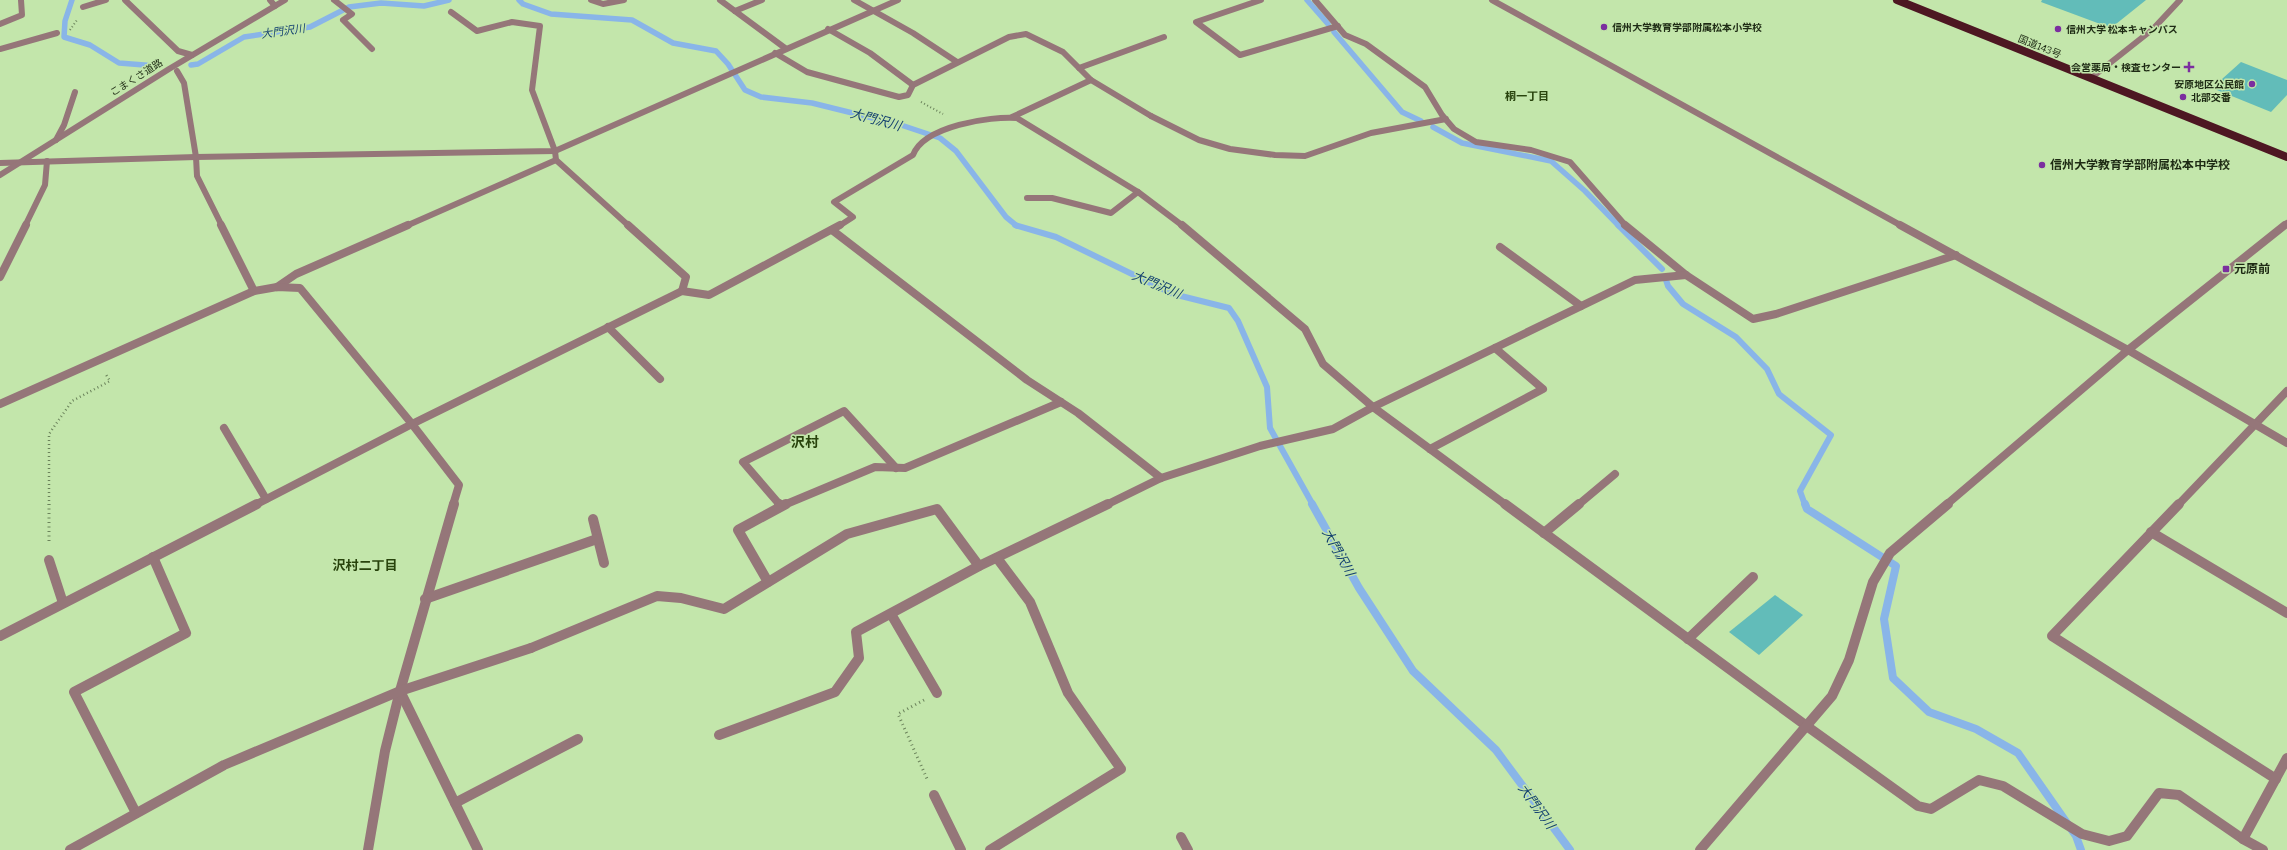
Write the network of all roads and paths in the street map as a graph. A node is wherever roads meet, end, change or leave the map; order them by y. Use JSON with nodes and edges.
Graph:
{"nodes":[{"id":1,"x":20,"y":0,"type":"edge"},
{"id":2,"x":106,"y":0,"type":"edge"},
{"id":3,"x":125,"y":0,"type":"edge"},
{"id":4,"x":270,"y":0,"type":"edge"},
{"id":5,"x":285,"y":0,"type":"edge"},
{"id":6,"x":334,"y":0,"type":"edge"},
{"id":7,"x":591,"y":0,"type":"edge"},
{"id":8,"x":624,"y":0,"type":"edge"},
{"id":9,"x":720,"y":0,"type":"edge"},
{"id":10,"x":762,"y":0,"type":"edge"},
{"id":11,"x":854,"y":0,"type":"edge"},
{"id":12,"x":898,"y":0,"type":"edge"},
{"id":13,"x":1261,"y":0,"type":"edge"},
{"id":14,"x":1315,"y":0,"type":"edge"},
{"id":15,"x":1492,"y":0,"type":"edge"},
{"id":16,"x":1897,"y":0,"type":"edge"},
{"id":17,"x":2180,"y":0,"type":"edge"},
{"id":18,"x":275,"y":6,"type":"junction"},
{"id":19,"x":83,"y":7,"type":"joint"},
{"id":20,"x":872,"y":10,"type":"junction"},
{"id":21,"x":736,"y":11,"type":"junction"},
{"id":22,"x":451,"y":12,"type":"dead end"},
{"id":23,"x":0,"y":24,"type":"edge"},
{"id":24,"x":1338,"y":26,"type":"junction"},
{"id":25,"x":828,"y":29,"type":"junction"},
{"id":26,"x":57,"y":33,"type":"joint"},
{"id":27,"x":1164,"y":37,"type":"dead end"},
{"id":28,"x":785,"y":48,"type":"junction"},
{"id":29,"x":372,"y":49,"type":"dead end"},
{"id":30,"x":0,"y":50,"type":"edge"},
{"id":31,"x":774,"y":53,"type":"junction"},
{"id":32,"x":192,"y":55,"type":"junction"},
{"id":33,"x":957,"y":62,"type":"junction"},
{"id":34,"x":1079,"y":68,"type":"junction"},
{"id":35,"x":177,"y":71,"type":"dead end"},
{"id":36,"x":2091,"y":78,"type":"junction"},
{"id":37,"x":1091,"y":80,"type":"junction"},
{"id":38,"x":913,"y":85,"type":"junction"},
{"id":39,"x":75,"y":92,"type":"dead end"},
{"id":40,"x":908,"y":95,"type":"junction"},
{"id":41,"x":1012,"y":117,"type":"junction"},
{"id":42,"x":1446,"y":119,"type":"junction"},
{"id":43,"x":963,"y":125,"type":"junction"},
{"id":44,"x":56,"y":140,"type":"junction"},
{"id":45,"x":555,"y":151,"type":"junction"},
{"id":46,"x":196,"y":157,"type":"junction"},
{"id":47,"x":2287,"y":157,"type":"edge"},
{"id":48,"x":556,"y":160,"type":"junction"},
{"id":49,"x":47,"y":161,"type":"junction"},
{"id":50,"x":20,"y":162,"type":"junction"},
{"id":51,"x":0,"y":163,"type":"edge"},
{"id":52,"x":0,"y":176,"type":"edge"},
{"id":53,"x":1138,"y":192,"type":"junction"},
{"id":54,"x":1028,"y":198,"type":"dead end"},
{"id":55,"x":2287,"y":222,"type":"edge"},
{"id":56,"x":832,"y":230,"type":"junction"},
{"id":57,"x":1500,"y":247,"type":"dead end"},
{"id":58,"x":1956,"y":255,"type":"junction"},
{"id":59,"x":1686,"y":275,"type":"junction"},
{"id":60,"x":0,"y":277,"type":"edge"},
{"id":61,"x":277,"y":287,"type":"junction"},
{"id":62,"x":254,"y":291,"type":"junction"},
{"id":63,"x":682,"y":291,"type":"junction"},
{"id":64,"x":1581,"y":306,"type":"junction"},
{"id":65,"x":608,"y":327,"type":"junction"},
{"id":66,"x":1495,"y":348,"type":"junction"},
{"id":67,"x":2128,"y":350,"type":"junction"},
{"id":68,"x":97,"y":360,"type":"junction"},
{"id":69,"x":660,"y":379,"type":"dead end"},
{"id":70,"x":2287,"y":391,"type":"edge"},
{"id":71,"x":1061,"y":402,"type":"junction"},
{"id":72,"x":0,"y":404,"type":"edge"},
{"id":73,"x":1373,"y":407,"type":"junction"},
{"id":74,"x":412,"y":424,"type":"junction"},
{"id":75,"x":2254,"y":424,"type":"junction"},
{"id":76,"x":224,"y":428,"type":"dead end"},
{"id":77,"x":2287,"y":443,"type":"edge"},
{"id":78,"x":1430,"y":449,"type":"junction"},
{"id":79,"x":896,"y":468,"type":"junction"},
{"id":80,"x":1615,"y":474,"type":"dead end"},
{"id":81,"x":1161,"y":478,"type":"junction"},
{"id":82,"x":266,"y":499,"type":"junction"},
{"id":83,"x":781,"y":506,"type":"junction"},
{"id":84,"x":593,"y":520,"type":"dead end"},
{"id":85,"x":2151,"y":532,"type":"junction"},
{"id":86,"x":1544,"y":533,"type":"junction"},
{"id":87,"x":597,"y":539,"type":"junction"},
{"id":88,"x":153,"y":557,"type":"junction"},
{"id":89,"x":997,"y":558,"type":"junction"},
{"id":90,"x":49,"y":560,"type":"joint"},
{"id":91,"x":604,"y":563,"type":"dead end"},
{"id":92,"x":979,"y":566,"type":"junction"},
{"id":93,"x":1753,"y":577,"type":"dead end"},
{"id":94,"x":768,"y":582,"type":"junction"},
{"id":95,"x":425,"y":599,"type":"junction"},
{"id":96,"x":63,"y":603,"type":"junction"},
{"id":97,"x":2287,"y":613,"type":"edge"},
{"id":98,"x":891,"y":614,"type":"junction"},
{"id":99,"x":0,"y":636,"type":"edge"},
{"id":100,"x":1688,"y":639,"type":"junction"},
{"id":101,"x":400,"y":691,"type":"junction"},
{"id":102,"x":937,"y":693,"type":"joint"},
{"id":103,"x":1808,"y":727,"type":"junction"},
{"id":104,"x":719,"y":735,"type":"dead end"},
{"id":105,"x":578,"y":739,"type":"dead end"},
{"id":106,"x":2287,"y":758,"type":"edge"},
{"id":107,"x":2276,"y":779,"type":"junction"},
{"id":108,"x":934,"y":795,"type":"joint"},
{"id":109,"x":455,"y":803,"type":"junction"},
{"id":110,"x":136,"y":813,"type":"junction"},
{"id":111,"x":1181,"y":837,"type":"dead end"},
{"id":112,"x":2243,"y":838,"type":"junction"},
{"id":113,"x":70,"y":850,"type":"edge"},
{"id":114,"x":368,"y":850,"type":"edge"},
{"id":115,"x":478,"y":850,"type":"edge"},
{"id":116,"x":960,"y":850,"type":"edge"},
{"id":117,"x":990,"y":850,"type":"edge"},
{"id":118,"x":1188,"y":850,"type":"edge"},
{"id":119,"x":1700,"y":850,"type":"edge"},
{"id":120,"x":2263,"y":850,"type":"edge"}],
"edges":[{"from":1,"to":23,"type":"street"},
{"from":2,"to":19,"type":"street"},
{"from":3,"to":32,"type":"street"},
{"from":4,"to":18,"type":"street"},
{"from":5,"to":18,"type":"street","name":"こまくさ道路"},
{"from":6,"to":29,"type":"street"},
{"from":7,"to":8,"type":"street"},
{"from":9,"to":21,"type":"street"},
{"from":10,"to":21,"type":"street"},
{"from":11,"to":20,"type":"street"},
{"from":12,"to":20,"type":"street"},
{"from":13,"to":24,"type":"street"},
{"from":14,"to":24,"type":"street"},
{"from":15,"to":58,"type":"street"},
{"from":16,"to":36,"type":"highway","name":"国道143号"},
{"from":17,"to":36,"type":"street"},
{"from":18,"to":32,"type":"street","name":"こまくさ道路"},
{"from":19,"to":26,"type":"path"},
{"from":20,"to":25,"type":"street"},
{"from":20,"to":33,"type":"street"},
{"from":21,"to":28,"type":"street"},
{"from":22,"to":45,"type":"street"},
{"from":24,"to":42,"type":"street"},
{"from":25,"to":28,"type":"street"},
{"from":25,"to":38,"type":"street"},
{"from":26,"to":30,"type":"street"},
{"from":27,"to":34,"type":"street"},
{"from":28,"to":31,"type":"street"},
{"from":31,"to":40,"type":"street"},
{"from":31,"to":45,"type":"street"},
{"from":32,"to":44,"type":"street","name":"こまくさ道路"},
{"from":33,"to":34,"type":"street"},
{"from":33,"to":38,"type":"street"},
{"from":34,"to":37,"type":"street"},
{"from":35,"to":46,"type":"street"},
{"from":36,"to":47,"type":"highway","name":"国道143号"},
{"from":37,"to":41,"type":"street"},
{"from":37,"to":42,"type":"street"},
{"from":38,"to":40,"type":"street"},
{"from":39,"to":44,"type":"street"},
{"from":40,"to":43,"type":"path"},
{"from":41,"to":43,"type":"street"},
{"from":41,"to":53,"type":"street"},
{"from":42,"to":59,"type":"street"},
{"from":43,"to":56,"type":"street"},
{"from":44,"to":50,"type":"street","name":"こまくさ道路"},
{"from":45,"to":46,"type":"street"},
{"from":45,"to":48,"type":"street"},
{"from":46,"to":49,"type":"street"},
{"from":46,"to":62,"type":"street"},
{"from":48,"to":61,"type":"street"},
{"from":48,"to":63,"type":"street"},
{"from":49,"to":50,"type":"street"},
{"from":49,"to":60,"type":"street"},
{"from":50,"to":51,"type":"street"},
{"from":50,"to":52,"type":"street","name":"こまくさ道路"},
{"from":53,"to":54,"type":"street"},
{"from":53,"to":73,"type":"street"},
{"from":55,"to":67,"type":"street"},
{"from":56,"to":63,"type":"street"},
{"from":56,"to":71,"type":"street"},
{"from":57,"to":64,"type":"street"},
{"from":58,"to":59,"type":"street"},
{"from":58,"to":67,"type":"street"},
{"from":59,"to":64,"type":"street"},
{"from":61,"to":62,"type":"street"},
{"from":61,"to":74,"type":"street"},
{"from":62,"to":68,"type":"street"},
{"from":63,"to":65,"type":"street"},
{"from":64,"to":66,"type":"street"},
{"from":65,"to":69,"type":"street"},
{"from":65,"to":74,"type":"street"},
{"from":66,"to":73,"type":"street"},
{"from":66,"to":78,"type":"street"},
{"from":67,"to":75,"type":"street"},
{"from":67,"to":103,"type":"street"},
{"from":68,"to":72,"type":"street"},
{"from":68,"to":90,"type":"path"},
{"from":70,"to":75,"type":"street"},
{"from":71,"to":79,"type":"street"},
{"from":71,"to":81,"type":"street"},
{"from":73,"to":78,"type":"street"},
{"from":73,"to":81,"type":"street"},
{"from":74,"to":82,"type":"street"},
{"from":74,"to":95,"type":"street"},
{"from":75,"to":77,"type":"street"},
{"from":75,"to":85,"type":"street"},
{"from":76,"to":82,"type":"street"},
{"from":78,"to":86,"type":"street"},
{"from":79,"to":83,"type":"street"},
{"from":79,"to":83,"type":"street"},
{"from":80,"to":86,"type":"street"},
{"from":81,"to":89,"type":"street"},
{"from":82,"to":88,"type":"street"},
{"from":83,"to":94,"type":"street"},
{"from":84,"to":87,"type":"street"},
{"from":85,"to":97,"type":"street"},
{"from":85,"to":107,"type":"street"},
{"from":86,"to":100,"type":"street"},
{"from":87,"to":91,"type":"street"},
{"from":87,"to":95,"type":"street"},
{"from":88,"to":96,"type":"street"},
{"from":88,"to":110,"type":"street"},
{"from":89,"to":92,"type":"street"},
{"from":89,"to":117,"type":"street"},
{"from":90,"to":96,"type":"street"},
{"from":92,"to":94,"type":"street"},
{"from":92,"to":98,"type":"street"},
{"from":93,"to":100,"type":"street"},
{"from":94,"to":101,"type":"street"},
{"from":95,"to":101,"type":"street"},
{"from":96,"to":99,"type":"street"},
{"from":98,"to":102,"type":"street"},
{"from":98,"to":104,"type":"street"},
{"from":100,"to":103,"type":"street"},
{"from":101,"to":109,"type":"street"},
{"from":101,"to":110,"type":"street"},
{"from":101,"to":114,"type":"street"},
{"from":102,"to":108,"type":"path"},
{"from":103,"to":112,"type":"street"},
{"from":103,"to":119,"type":"street"},
{"from":105,"to":109,"type":"street"},
{"from":106,"to":107,"type":"street"},
{"from":107,"to":112,"type":"street"},
{"from":108,"to":116,"type":"street"},
{"from":109,"to":115,"type":"street"},
{"from":110,"to":113,"type":"street"},
{"from":111,"to":118,"type":"street"},
{"from":112,"to":120,"type":"street"}]}
